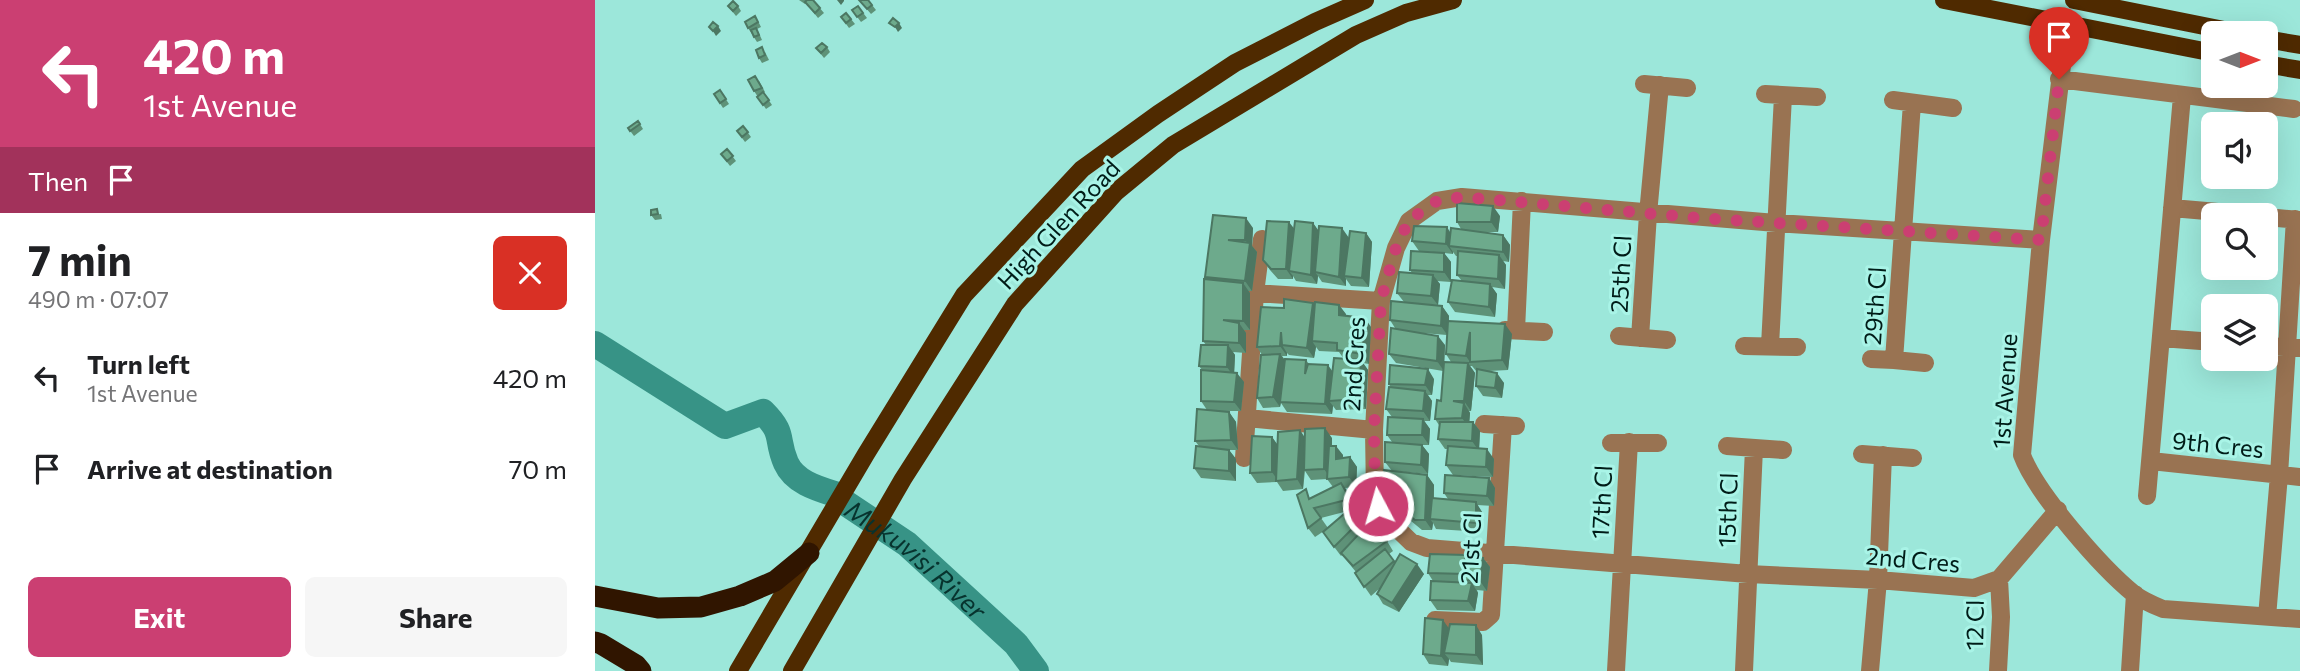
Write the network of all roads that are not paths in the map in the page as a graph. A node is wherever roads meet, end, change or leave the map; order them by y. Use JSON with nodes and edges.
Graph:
{"nodes":[{"id":1,"x":1365,"y":0,"type":"edge"},
{"id":2,"x":1454,"y":0,"type":"edge"},
{"id":3,"x":1944,"y":0,"type":"edge"},
{"id":4,"x":2074,"y":0,"type":"edge"},
{"id":5,"x":2067,"y":24,"type":"junction"},
{"id":6,"x":2201,"y":25,"type":"edge"},
{"id":7,"x":2279,"y":41,"type":"edge"},
{"id":8,"x":2300,"y":45,"type":"edge"},
{"id":9,"x":2201,"y":50,"type":"edge"},
{"id":10,"x":2279,"y":66,"type":"edge"},
{"id":11,"x":2300,"y":70,"type":"edge"},
{"id":12,"x":2059,"y":79,"type":"junction"},
{"id":13,"x":1687,"y":88,"type":"dead end"},
{"id":14,"x":1765,"y":94,"type":"dead end"},
{"id":15,"x":1783,"y":96,"type":"junction"},
{"id":16,"x":2182,"y":96,"type":"junction"},
{"id":17,"x":1817,"y":97,"type":"dead end"},
{"id":18,"x":1893,"y":100,"type":"dead end"},
{"id":19,"x":1912,"y":103,"type":"junction"},
{"id":20,"x":1952,"y":108,"type":"dead end"},
{"id":21,"x":2294,"y":108,"type":"dead end"},
{"id":22,"x":1522,"y":201,"type":"junction"},
{"id":23,"x":2172,"y":208,"type":"junction"},
{"id":24,"x":2201,"y":211,"type":"edge"},
{"id":25,"x":1648,"y":214,"type":"junction"},
{"id":26,"x":2278,"y":217,"type":"edge"},
{"id":27,"x":2298,"y":219,"type":"edge"},
{"id":28,"x":1776,"y":223,"type":"junction"},
{"id":29,"x":1904,"y":232,"type":"junction"},
{"id":30,"x":1262,"y":239,"type":"edge"},
{"id":31,"x":2041,"y":240,"type":"junction"},
{"id":32,"x":1255,"y":293,"type":"junction"},
{"id":33,"x":1381,"y":301,"type":"junction"},
{"id":34,"x":1491,"y":328,"type":"edge"},
{"id":35,"x":1516,"y":330,"type":"junction"},
{"id":36,"x":1544,"y":332,"type":"dead end"},
{"id":37,"x":1619,"y":337,"type":"dead end"},
{"id":38,"x":1640,"y":338,"type":"junction"},
{"id":39,"x":2161,"y":338,"type":"junction"},
{"id":40,"x":1667,"y":340,"type":"dead end"},
{"id":41,"x":2201,"y":341,"type":"edge"},
{"id":42,"x":1744,"y":346,"type":"dead end"},
{"id":43,"x":1770,"y":346,"type":"junction"},
{"id":44,"x":1797,"y":347,"type":"dead end"},
{"id":45,"x":2293,"y":348,"type":"edge"},
{"id":46,"x":1871,"y":359,"type":"dead end"},
{"id":47,"x":1894,"y":360,"type":"junction"},
{"id":48,"x":1925,"y":363,"type":"dead end"},
{"id":49,"x":1247,"y":418,"type":"junction"},
{"id":50,"x":1484,"y":424,"type":"dead end"},
{"id":51,"x":1374,"y":430,"type":"junction"},
{"id":52,"x":1658,"y":443,"type":"dead end"},
{"id":53,"x":1727,"y":446,"type":"dead end"},
{"id":54,"x":1754,"y":449,"type":"junction"},
{"id":55,"x":1783,"y":450,"type":"dead end"},
{"id":56,"x":1862,"y":454,"type":"dead end"},
{"id":57,"x":1884,"y":455,"type":"junction"},
{"id":58,"x":1244,"y":458,"type":"dead end"},
{"id":59,"x":1913,"y":458,"type":"dead end"},
{"id":60,"x":2151,"y":461,"type":"junction"},
{"id":61,"x":2279,"y":475,"type":"junction"},
{"id":62,"x":2300,"y":477,"type":"edge"},
{"id":63,"x":2147,"y":496,"type":"dead end"},
{"id":64,"x":2058,"y":510,"type":"junction"},
{"id":65,"x":809,"y":553,"type":"junction"},
{"id":66,"x":1495,"y":553,"type":"junction"},
{"id":67,"x":1622,"y":564,"type":"junction"},
{"id":68,"x":1748,"y":574,"type":"junction"},
{"id":69,"x":1999,"y":579,"type":"junction"},
{"id":70,"x":1878,"y":580,"type":"junction"},
{"id":71,"x":2135,"y":594,"type":"junction"},
{"id":72,"x":595,"y":596,"type":"edge"},
{"id":73,"x":2267,"y":617,"type":"junction"},
{"id":74,"x":2300,"y":619,"type":"edge"},
{"id":75,"x":1435,"y":620,"type":"edge"},
{"id":76,"x":595,"y":642,"type":"edge"},
{"id":77,"x":641,"y":671,"type":"edge"},
{"id":78,"x":738,"y":671,"type":"edge"},
{"id":79,"x":792,"y":671,"type":"edge"},
{"id":80,"x":1616,"y":671,"type":"edge"},
{"id":81,"x":1744,"y":671,"type":"edge"},
{"id":82,"x":1870,"y":671,"type":"edge"},
{"id":83,"x":1997,"y":671,"type":"edge"},
{"id":84,"x":2130,"y":671,"type":"edge"}],
"edges":[{"from":1,"to":65,"type":"main road","name":"High Glen Road"},
{"from":2,"to":79,"type":"main road","name":"High Glen Road"},
{"from":3,"to":5,"type":"main road"},
{"from":4,"to":6,"type":"main road"},
{"from":5,"to":9,"type":"main road"},
{"from":5,"to":12,"type":"street","name":"1st Avenue"},
{"from":7,"to":8,"type":"main road"},
{"from":10,"to":11,"type":"main road"},
{"from":12,"to":16,"type":"street"},
{"from":12,"to":31,"type":"street","name":"1st Avenue"},
{"from":13,"to":25,"type":"street","name":"25th Cl"},
{"from":14,"to":15,"type":"street"},
{"from":15,"to":17,"type":"street"},
{"from":15,"to":28,"type":"street"},
{"from":16,"to":21,"type":"street"},
{"from":16,"to":23,"type":"street"},
{"from":18,"to":19,"type":"street"},
{"from":19,"to":20,"type":"street"},
{"from":19,"to":29,"type":"street","name":"29th Cl"},
{"from":22,"to":25,"type":"street","name":"2nd Cres"},
{"from":22,"to":33,"type":"street","name":"2nd Cres"},
{"from":22,"to":35,"type":"street"},
{"from":23,"to":24,"type":"street"},
{"from":23,"to":39,"type":"street"},
{"from":25,"to":28,"type":"street","name":"2nd Cres"},
{"from":25,"to":38,"type":"street","name":"25th Cl"},
{"from":26,"to":27,"type":"street"},
{"from":27,"to":45,"type":"street"},
{"from":28,"to":29,"type":"street","name":"2nd Cres"},
{"from":28,"to":43,"type":"street"},
{"from":29,"to":31,"type":"street","name":"2nd Cres"},
{"from":29,"to":47,"type":"street","name":"29th Cl"},
{"from":30,"to":32,"type":"street"},
{"from":31,"to":64,"type":"street","name":"1st Avenue"},
{"from":32,"to":33,"type":"street"},
{"from":32,"to":49,"type":"street"},
{"from":33,"to":51,"type":"street","name":"2nd Cres"},
{"from":34,"to":35,"type":"street"},
{"from":35,"to":36,"type":"street"},
{"from":37,"to":38,"type":"street"},
{"from":38,"to":40,"type":"street"},
{"from":39,"to":41,"type":"street"},
{"from":39,"to":60,"type":"street"},
{"from":42,"to":43,"type":"street"},
{"from":43,"to":44,"type":"street"},
{"from":45,"to":61,"type":"street"},
{"from":46,"to":47,"type":"street","name":"29th Cl"},
{"from":47,"to":48,"type":"street"},
{"from":49,"to":51,"type":"street"},
{"from":49,"to":58,"type":"street"},
{"from":50,"to":66,"type":"street","name":"21st Cl"},
{"from":51,"to":66,"type":"street","name":"2nd Cres"},
{"from":52,"to":67,"type":"street","name":"17th Cl"},
{"from":53,"to":54,"type":"street"},
{"from":54,"to":55,"type":"street"},
{"from":54,"to":68,"type":"street","name":"15th Cl"},
{"from":56,"to":57,"type":"street"},
{"from":57,"to":59,"type":"street"},
{"from":57,"to":70,"type":"street"},
{"from":60,"to":61,"type":"street","name":"9th Cres"},
{"from":60,"to":63,"type":"street"},
{"from":61,"to":62,"type":"street","name":"9th Cres"},
{"from":61,"to":73,"type":"street"},
{"from":64,"to":69,"type":"street"},
{"from":64,"to":71,"type":"street","name":"1st Avenue"},
{"from":65,"to":72,"type":"highway"},
{"from":65,"to":78,"type":"main road","name":"High Glen Road"},
{"from":66,"to":67,"type":"street","name":"2nd Cres"},
{"from":66,"to":75,"type":"street","name":"21st Cl"},
{"from":67,"to":68,"type":"street","name":"2nd Cres"},
{"from":67,"to":80,"type":"street","name":"17th Cl"},
{"from":68,"to":70,"type":"street","name":"2nd Cres"},
{"from":68,"to":81,"type":"street","name":"15th Cl"},
{"from":69,"to":70,"type":"street","name":"2nd Cres"},
{"from":69,"to":83,"type":"street","name":"12 Cl"},
{"from":70,"to":82,"type":"street"},
{"from":71,"to":73,"type":"street","name":"1st Avenue"},
{"from":71,"to":84,"type":"street"},
{"from":73,"to":74,"type":"street","name":"1st Avenue"},
{"from":76,"to":77,"type":"highway"}]}
